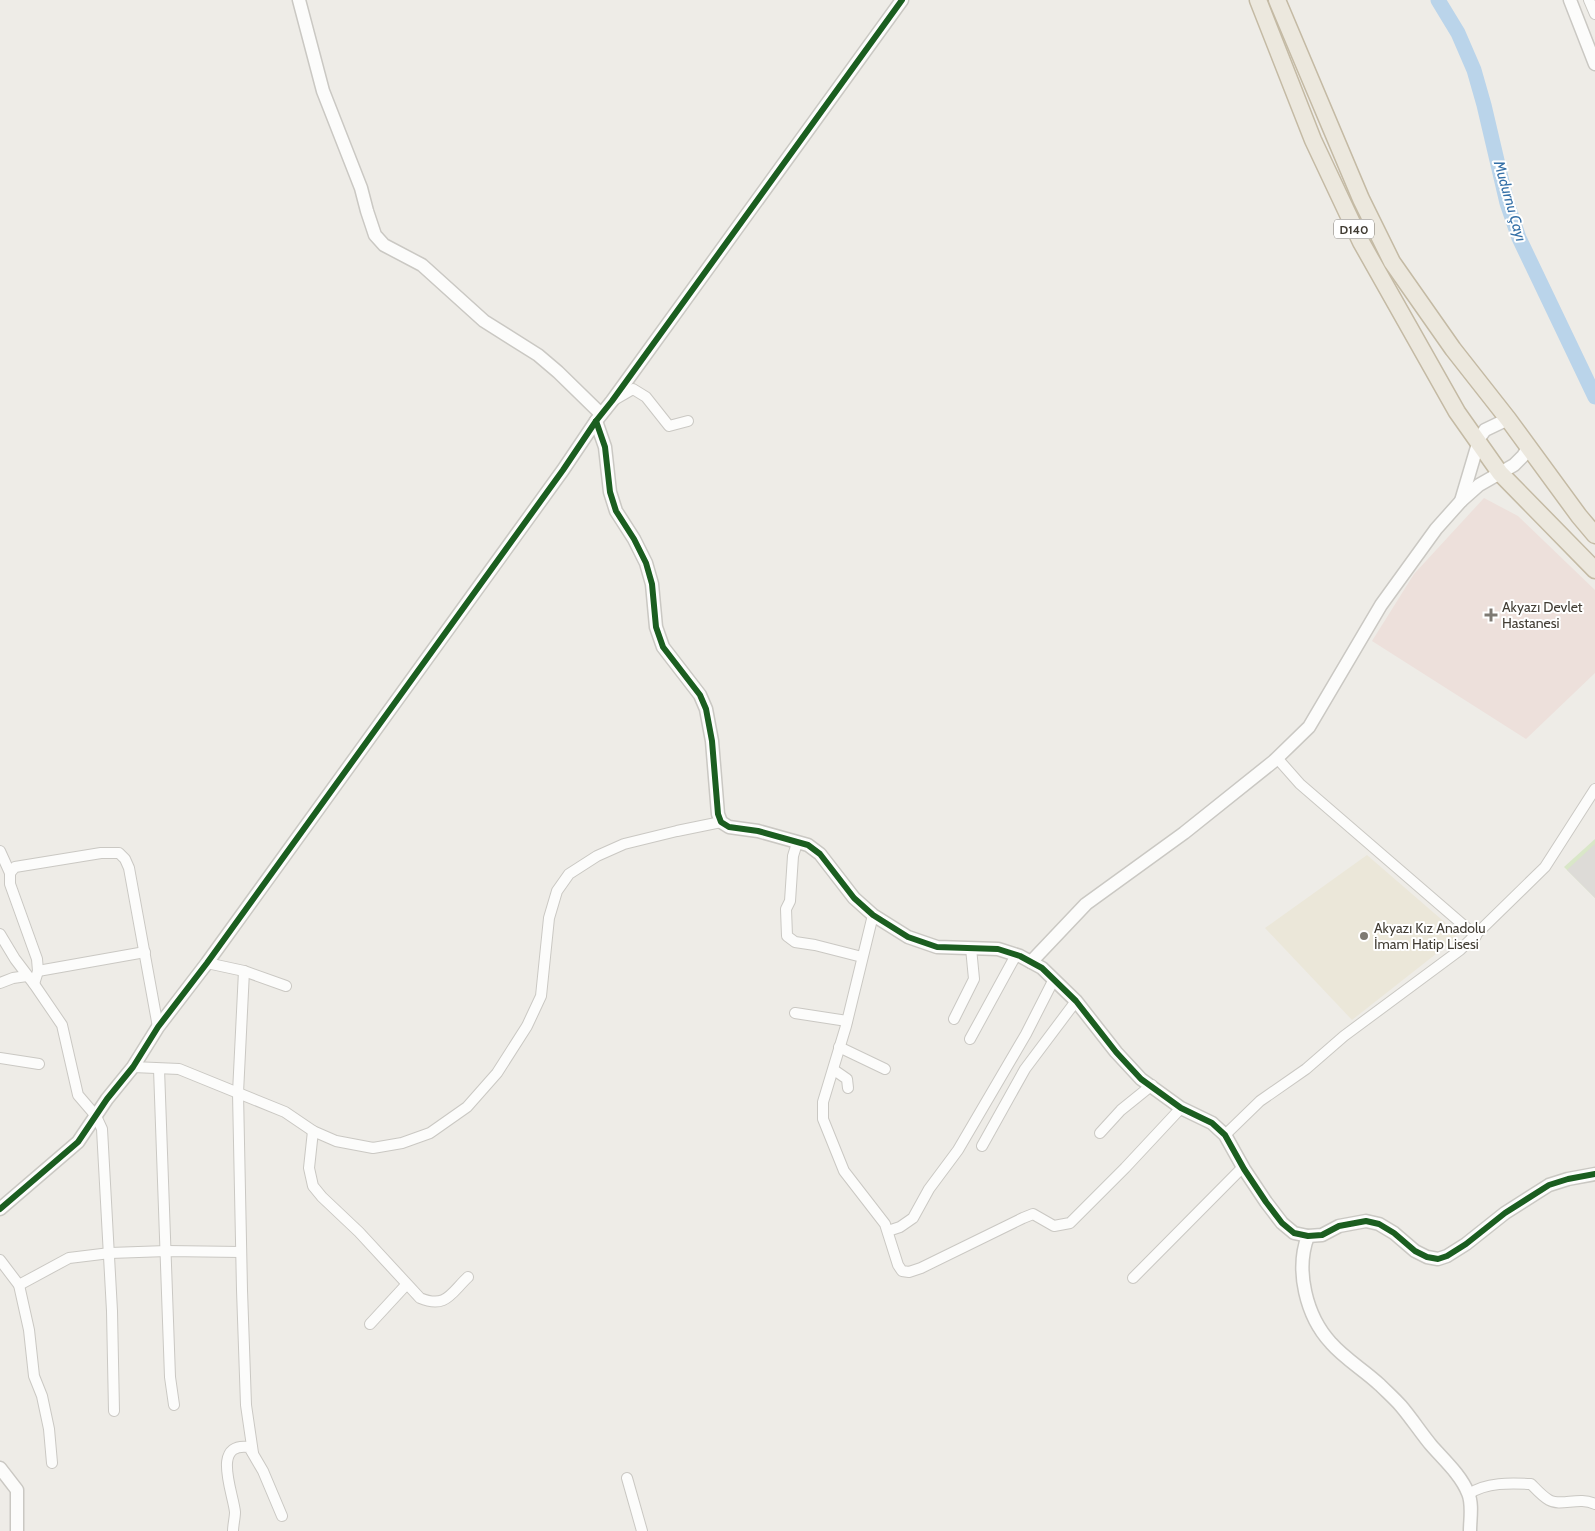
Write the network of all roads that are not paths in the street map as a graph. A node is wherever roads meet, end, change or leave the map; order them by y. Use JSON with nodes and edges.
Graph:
{"nodes":[{"id":1,"x":299,"y":0,"type":"edge"},
{"id":2,"x":902,"y":0,"type":"edge"},
{"id":3,"x":1258,"y":0,"type":"edge"},
{"id":4,"x":1277,"y":0,"type":"edge"},
{"id":5,"x":1570,"y":0,"type":"edge"},
{"id":6,"x":1589,"y":0,"type":"edge"},
{"id":7,"x":1595,"y":14,"type":"edge"},
{"id":8,"x":1595,"y":64,"type":"edge"},
{"id":9,"x":612,"y":401,"type":"junction"},
{"id":10,"x":598,"y":417,"type":"junction"},
{"id":11,"x":1508,"y":419,"type":"junction"},
{"id":12,"x":688,"y":421,"type":"dead end"},
{"id":13,"x":1478,"y":444,"type":"junction"},
{"id":14,"x":1529,"y":446,"type":"junction"},
{"id":15,"x":1500,"y":473,"type":"junction"},
{"id":16,"x":1461,"y":500,"type":"junction"},
{"id":17,"x":1595,"y":535,"type":"edge"},
{"id":18,"x":1595,"y":570,"type":"edge"},
{"id":19,"x":1276,"y":758,"type":"junction"},
{"id":20,"x":1595,"y":789,"type":"edge"},
{"id":21,"x":721,"y":822,"type":"junction"},
{"id":22,"x":796,"y":842,"type":"junction"},
{"id":23,"x":0,"y":851,"type":"edge"},
{"id":24,"x":10,"y":873,"type":"junction"},
{"id":25,"x":873,"y":915,"type":"junction"},
{"id":26,"x":0,"y":934,"type":"edge"},
{"id":27,"x":1476,"y":936,"type":"junction"},
{"id":28,"x":971,"y":948,"type":"junction"},
{"id":29,"x":145,"y":952,"type":"junction"},
{"id":30,"x":1016,"y":955,"type":"junction"},
{"id":31,"x":862,"y":957,"type":"junction"},
{"id":32,"x":1031,"y":962,"type":"junction"},
{"id":33,"x":207,"y":963,"type":"junction"},
{"id":34,"x":38,"y":970,"type":"junction"},
{"id":35,"x":244,"y":971,"type":"junction"},
{"id":36,"x":27,"y":976,"type":"junction"},
{"id":37,"x":1054,"y":979,"type":"junction"},
{"id":38,"x":0,"y":983,"type":"edge"},
{"id":39,"x":34,"y":984,"type":"junction"},
{"id":40,"x":286,"y":986,"type":"dead end"},
{"id":41,"x":1076,"y":1001,"type":"junction"},
{"id":42,"x":795,"y":1013,"type":"dead end"},
{"id":43,"x":954,"y":1019,"type":"dead end"},
{"id":44,"x":847,"y":1021,"type":"junction"},
{"id":45,"x":158,"y":1027,"type":"junction"},
{"id":46,"x":970,"y":1039,"type":"dead end"},
{"id":47,"x":839,"y":1047,"type":"junction"},
{"id":48,"x":0,"y":1058,"type":"edge"},
{"id":49,"x":40,"y":1064,"type":"dead end"},
{"id":50,"x":133,"y":1067,"type":"junction"},
{"id":51,"x":159,"y":1069,"type":"junction"},
{"id":52,"x":885,"y":1069,"type":"dead end"},
{"id":53,"x":834,"y":1070,"type":"junction"},
{"id":54,"x":1152,"y":1086,"type":"junction"},
{"id":55,"x":848,"y":1088,"type":"dead end"},
{"id":56,"x":238,"y":1093,"type":"junction"},
{"id":57,"x":1181,"y":1108,"type":"junction"},
{"id":58,"x":96,"y":1116,"type":"junction"},
{"id":59,"x":313,"y":1131,"type":"junction"},
{"id":60,"x":1100,"y":1133,"type":"dead end"},
{"id":61,"x":1226,"y":1135,"type":"junction"},
{"id":62,"x":982,"y":1146,"type":"dead end"},
{"id":63,"x":1243,"y":1167,"type":"junction"},
{"id":64,"x":1595,"y":1174,"type":"edge"},
{"id":65,"x":0,"y":1209,"type":"edge"},
{"id":66,"x":888,"y":1231,"type":"junction"},
{"id":67,"x":1308,"y":1236,"type":"junction"},
{"id":68,"x":167,"y":1251,"type":"junction"},
{"id":69,"x":241,"y":1252,"type":"junction"},
{"id":70,"x":110,"y":1253,"type":"junction"},
{"id":71,"x":0,"y":1260,"type":"edge"},
{"id":72,"x":468,"y":1277,"type":"dead end"},
{"id":73,"x":1133,"y":1278,"type":"dead end"},
{"id":74,"x":19,"y":1285,"type":"junction"},
{"id":75,"x":406,"y":1285,"type":"junction"},
{"id":76,"x":370,"y":1324,"type":"dead end"},
{"id":77,"x":174,"y":1405,"type":"dead end"},
{"id":78,"x":114,"y":1411,"type":"dead end"},
{"id":79,"x":253,"y":1453,"type":"junction"},
{"id":80,"x":52,"y":1463,"type":"dead end"},
{"id":81,"x":0,"y":1469,"type":"edge"},
{"id":82,"x":627,"y":1478,"type":"dead end"},
{"id":83,"x":1469,"y":1494,"type":"junction"},
{"id":84,"x":1595,"y":1504,"type":"edge"},
{"id":85,"x":282,"y":1516,"type":"dead end"},
{"id":86,"x":17,"y":1531,"type":"edge"},
{"id":87,"x":232,"y":1531,"type":"edge"},
{"id":88,"x":642,"y":1531,"type":"edge"},
{"id":89,"x":1470,"y":1531,"type":"edge"}],
"edges":[{"from":1,"to":10,"type":"street"},
{"from":2,"to":9,"type":"street"},
{"from":3,"to":13,"type":"highway","number":"D140"},
{"from":4,"to":11,"type":"highway","number":"D140"},
{"from":5,"to":8,"type":"street"},
{"from":6,"to":7,"type":"street"},
{"from":9,"to":10,"type":"street"},
{"from":9,"to":12,"type":"street"},
{"from":10,"to":21,"type":"street"},
{"from":10,"to":33,"type":"street"},
{"from":11,"to":13,"type":"street"},
{"from":11,"to":14,"type":"highway","number":"D140"},
{"from":13,"to":15,"type":"highway","number":"D140"},
{"from":13,"to":16,"type":"street"},
{"from":14,"to":15,"type":"street"},
{"from":14,"to":17,"type":"highway","number":"D140"},
{"from":15,"to":16,"type":"street"},
{"from":15,"to":18,"type":"highway","number":"D140"},
{"from":16,"to":19,"type":"street"},
{"from":19,"to":27,"type":"street"},
{"from":19,"to":32,"type":"street"},
{"from":20,"to":27,"type":"street"},
{"from":21,"to":22,"type":"street"},
{"from":21,"to":59,"type":"street"},
{"from":22,"to":25,"type":"street"},
{"from":22,"to":31,"type":"street"},
{"from":23,"to":24,"type":"street"},
{"from":24,"to":29,"type":"street"},
{"from":24,"to":34,"type":"street"},
{"from":25,"to":28,"type":"street"},
{"from":25,"to":31,"type":"street"},
{"from":26,"to":36,"type":"street"},
{"from":27,"to":61,"type":"street"},
{"from":28,"to":30,"type":"street"},
{"from":28,"to":43,"type":"street"},
{"from":29,"to":34,"type":"street"},
{"from":29,"to":45,"type":"street"},
{"from":30,"to":32,"type":"street"},
{"from":30,"to":46,"type":"street"},
{"from":31,"to":44,"type":"street"},
{"from":32,"to":37,"type":"street"},
{"from":33,"to":35,"type":"street"},
{"from":33,"to":45,"type":"street"},
{"from":34,"to":39,"type":"street"},
{"from":35,"to":40,"type":"street"},
{"from":35,"to":56,"type":"street"},
{"from":36,"to":38,"type":"street"},
{"from":36,"to":39,"type":"street"},
{"from":37,"to":41,"type":"street"},
{"from":37,"to":66,"type":"street"},
{"from":39,"to":58,"type":"street"},
{"from":41,"to":54,"type":"street"},
{"from":41,"to":62,"type":"street"},
{"from":42,"to":44,"type":"street"},
{"from":44,"to":47,"type":"street"},
{"from":45,"to":50,"type":"street"},
{"from":47,"to":52,"type":"street"},
{"from":47,"to":53,"type":"street"},
{"from":48,"to":49,"type":"street"},
{"from":50,"to":51,"type":"street"},
{"from":50,"to":58,"type":"street"},
{"from":51,"to":56,"type":"street"},
{"from":51,"to":68,"type":"street"},
{"from":53,"to":55,"type":"street"},
{"from":53,"to":66,"type":"street"},
{"from":54,"to":57,"type":"street"},
{"from":54,"to":60,"type":"street"},
{"from":56,"to":59,"type":"street"},
{"from":56,"to":69,"type":"street"},
{"from":57,"to":61,"type":"street"},
{"from":57,"to":66,"type":"street"},
{"from":58,"to":65,"type":"street"},
{"from":58,"to":70,"type":"street"},
{"from":59,"to":75,"type":"street"},
{"from":61,"to":63,"type":"street"},
{"from":63,"to":67,"type":"street"},
{"from":63,"to":73,"type":"street"},
{"from":64,"to":67,"type":"street"},
{"from":67,"to":83,"type":"street"},
{"from":68,"to":69,"type":"street"},
{"from":68,"to":70,"type":"street"},
{"from":68,"to":77,"type":"street"},
{"from":69,"to":79,"type":"street"},
{"from":70,"to":74,"type":"street"},
{"from":70,"to":78,"type":"street"},
{"from":71,"to":74,"type":"street"},
{"from":72,"to":75,"type":"street"},
{"from":74,"to":80,"type":"street"},
{"from":75,"to":76,"type":"street"},
{"from":79,"to":85,"type":"street"},
{"from":79,"to":87,"type":"street"},
{"from":81,"to":86,"type":"street"},
{"from":82,"to":88,"type":"street"},
{"from":83,"to":84,"type":"street"},
{"from":83,"to":89,"type":"street"}]}
